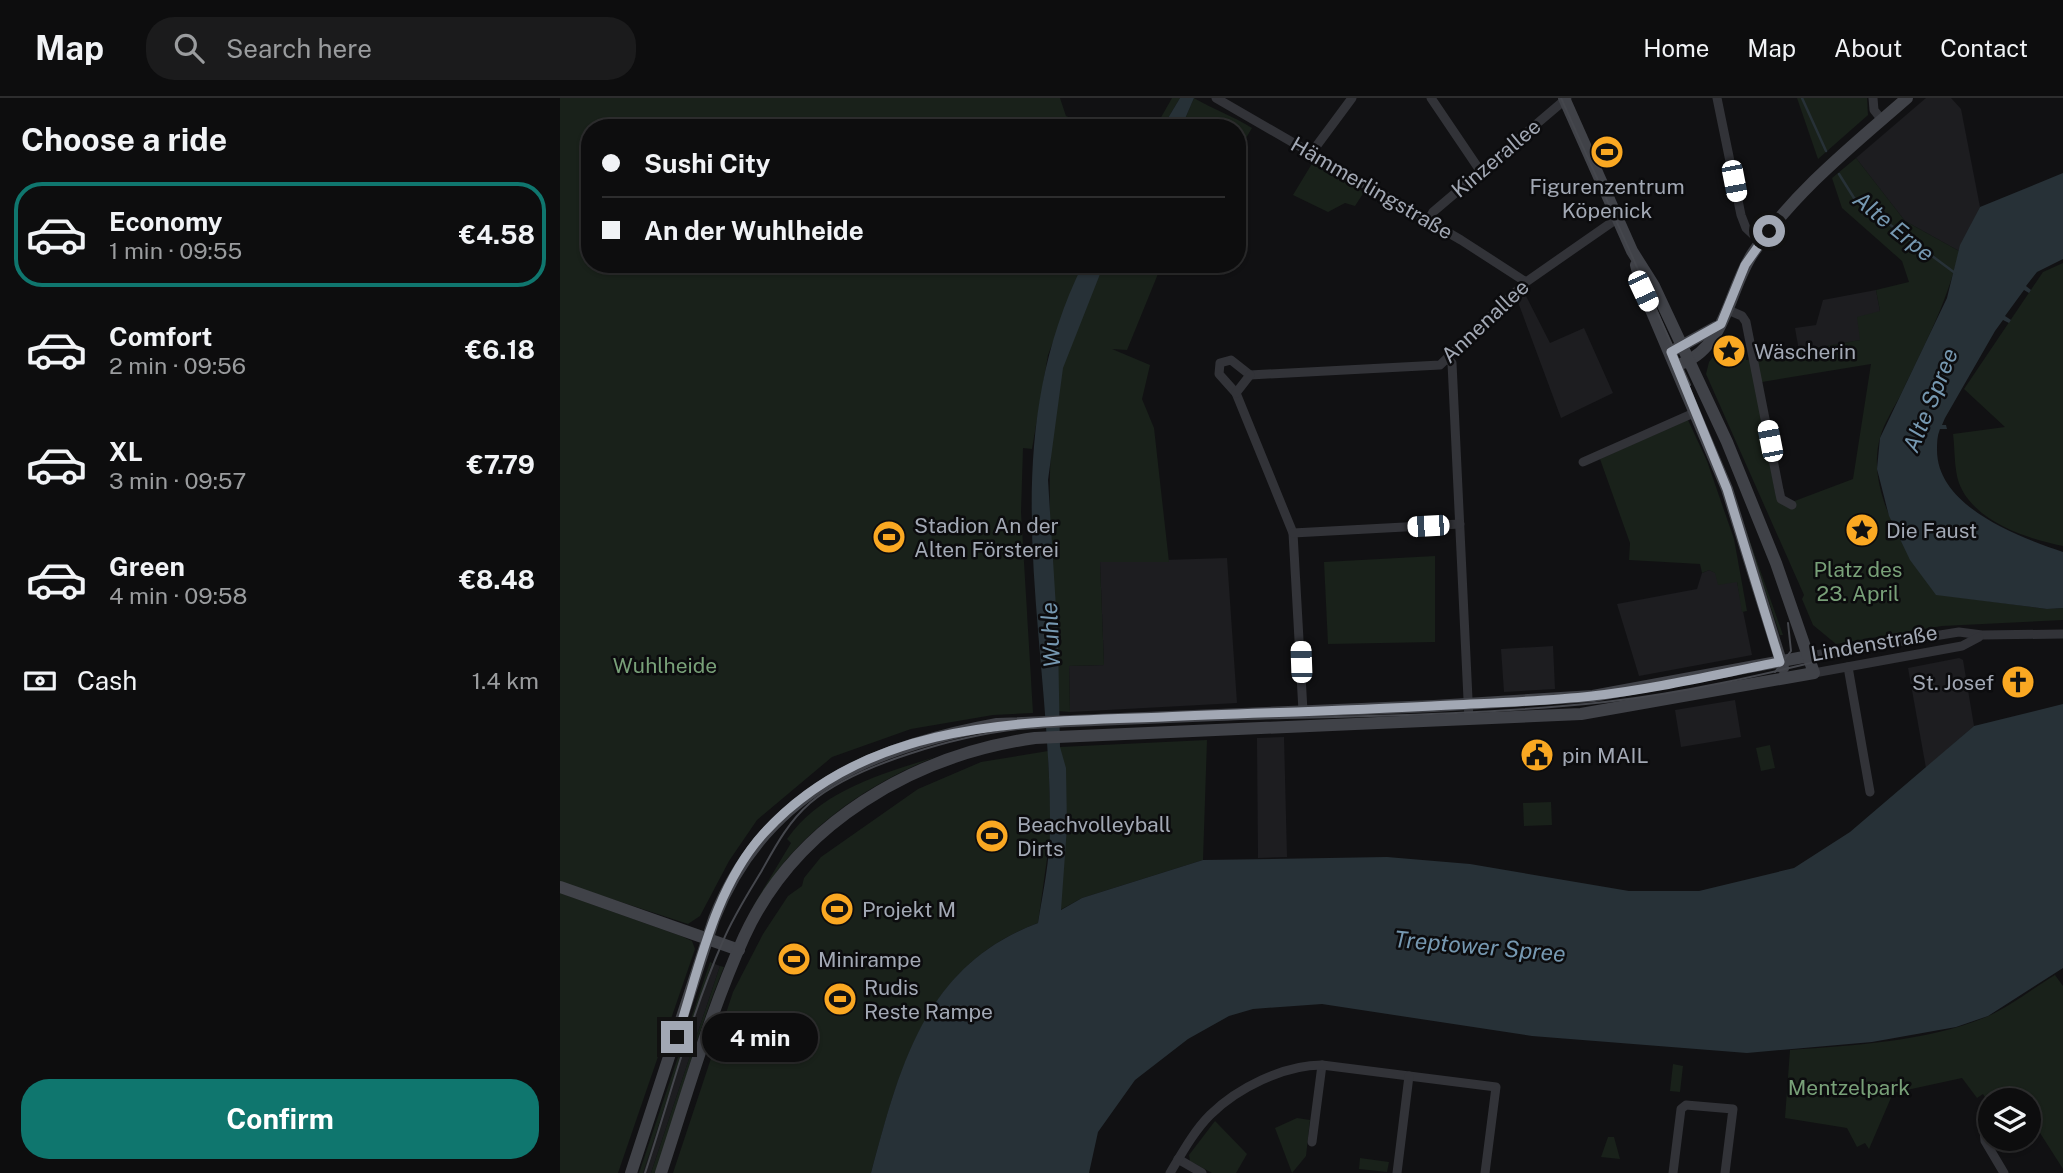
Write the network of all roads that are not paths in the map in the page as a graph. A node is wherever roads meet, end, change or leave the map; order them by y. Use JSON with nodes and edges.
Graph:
{"nodes":[{"id":1,"x":1216,"y":98,"type":"edge"},
{"id":2,"x":1352,"y":98,"type":"edge"},
{"id":3,"x":1431,"y":98,"type":"edge"},
{"id":4,"x":1717,"y":98,"type":"edge"},
{"id":5,"x":1874,"y":98,"type":"edge"},
{"id":6,"x":1907,"y":98,"type":"edge"},
{"id":7,"x":1565,"y":99,"type":"edge"},
{"id":8,"x":1882,"y":120,"type":"junction"},
{"id":9,"x":1311,"y":152,"type":"junction"},
{"id":10,"x":1481,"y":172,"type":"junction"},
{"id":11,"x":1618,"y":218,"type":"junction"},
{"id":12,"x":1428,"y":220,"type":"junction"},
{"id":13,"x":1761,"y":242,"type":"junction"},
{"id":14,"x":1526,"y":282,"type":"junction"},
{"id":15,"x":1728,"y":310,"type":"junction"},
{"id":16,"x":1721,"y":324,"type":"junction"},
{"id":17,"x":1677,"y":349,"type":"junction"},
{"id":18,"x":1448,"y":359,"type":"junction"},
{"id":19,"x":1683,"y":364,"type":"junction"},
{"id":20,"x":1250,"y":375,"type":"junction"},
{"id":21,"x":1236,"y":393,"type":"junction"},
{"id":22,"x":1696,"y":412,"type":"junction"},
{"id":23,"x":1583,"y":462,"type":"dead end"},
{"id":24,"x":1792,"y":505,"type":"dead end"},
{"id":25,"x":1460,"y":524,"type":"junction"},
{"id":26,"x":1293,"y":533,"type":"junction"},
{"id":27,"x":2063,"y":634,"type":"edge"},
{"id":28,"x":1982,"y":635,"type":"junction"},
{"id":29,"x":1809,"y":656,"type":"junction"},
{"id":30,"x":1780,"y":662,"type":"junction"},
{"id":31,"x":1847,"y":667,"type":"junction"},
{"id":32,"x":1814,"y":673,"type":"junction"},
{"id":33,"x":1787,"y":678,"type":"junction"},
{"id":34,"x":1469,"y":702,"type":"junction"},
{"id":35,"x":1303,"y":711,"type":"junction"},
{"id":36,"x":1469,"y":720,"type":"junction"},
{"id":37,"x":1870,"y":792,"type":"dead end"},
{"id":38,"x":560,"y":887,"type":"edge"},
{"id":39,"x":709,"y":940,"type":"junction"},
{"id":40,"x":739,"y":950,"type":"junction"},
{"id":41,"x":1322,"y":1065,"type":"junction"},
{"id":42,"x":1409,"y":1076,"type":"junction"},
{"id":43,"x":1312,"y":1142,"type":"dead end"},
{"id":44,"x":1991,"y":1151,"type":"edge"},
{"id":45,"x":1178,"y":1159,"type":"junction"},
{"id":46,"x":631,"y":1173,"type":"edge"},
{"id":47,"x":661,"y":1173,"type":"edge"},
{"id":48,"x":1170,"y":1173,"type":"edge"},
{"id":49,"x":1202,"y":1173,"type":"edge"},
{"id":50,"x":1396,"y":1173,"type":"edge"},
{"id":51,"x":1485,"y":1173,"type":"edge"},
{"id":52,"x":1673,"y":1173,"type":"edge"},
{"id":53,"x":1725,"y":1173,"type":"edge"},
{"id":54,"x":2004,"y":1173,"type":"edge"}],
"edges":[{"from":1,"to":9,"type":"street","name":"Hämmerlingstraße"},
{"from":2,"to":9,"type":"street"},
{"from":3,"to":10,"type":"street"},
{"from":4,"to":13,"type":"street"},
{"from":5,"to":8,"type":"street"},
{"from":6,"to":8,"type":"main road"},
{"from":7,"to":10,"type":"street","name":"Kinzerallee"},
{"from":7,"to":11,"type":"main road"},
{"from":8,"to":13,"type":"main road"},
{"from":9,"to":12,"type":"street","name":"Hämmerlingstraße"},
{"from":10,"to":12,"type":"street","name":"Kinzerallee"},
{"from":11,"to":14,"type":"street","name":"Annenallee"},
{"from":11,"to":17,"type":"main road"},
{"from":12,"to":14,"type":"street","name":"Hämmerlingstraße"},
{"from":13,"to":15,"type":"main road"},
{"from":14,"to":18,"type":"street","name":"Annenallee"},
{"from":15,"to":16,"type":"main road"},
{"from":15,"to":24,"type":"street"},
{"from":16,"to":17,"type":"main road"},
{"from":16,"to":19,"type":"main road"},
{"from":17,"to":19,"type":"main road"},
{"from":18,"to":20,"type":"street","name":"Annenallee"},
{"from":18,"to":25,"type":"street"},
{"from":19,"to":22,"type":"main road"},
{"from":19,"to":29,"type":"main road"},
{"from":20,"to":21,"type":"street"},
{"from":20,"to":21,"type":"street"},
{"from":21,"to":26,"type":"street"},
{"from":22,"to":23,"type":"street"},
{"from":22,"to":30,"type":"main road"},
{"from":25,"to":26,"type":"street"},
{"from":25,"to":34,"type":"street"},
{"from":26,"to":35,"type":"street"},
{"from":27,"to":28,"type":"street","name":"Lindenstraße"},
{"from":28,"to":29,"type":"street","name":"Lindenstraße"},
{"from":28,"to":31,"type":"street","name":"Lindenstraße"},
{"from":29,"to":30,"type":"main road","name":"Lindenstraße"},
{"from":29,"to":32,"type":"main road"},
{"from":30,"to":33,"type":"main road"},
{"from":30,"to":34,"type":"main road","name":"Lindenstraße"},
{"from":31,"to":32,"type":"street","name":"Lindenstraße"},
{"from":31,"to":37,"type":"street"},
{"from":32,"to":33,"type":"main road","name":"Lindenstraße"},
{"from":33,"to":36,"type":"main road","name":"Lindenstraße"},
{"from":34,"to":35,"type":"main road","name":"Lindenstraße"},
{"from":34,"to":36,"type":"street"},
{"from":35,"to":39,"type":"main road","name":"Lindenstraße"},
{"from":36,"to":40,"type":"main road","name":"Lindenstraße"},
{"from":38,"to":39,"type":"main road"},
{"from":39,"to":40,"type":"main road"},
{"from":39,"to":46,"type":"main road","name":"Lindenstraße"},
{"from":40,"to":47,"type":"main road","name":"Lindenstraße"},
{"from":41,"to":42,"type":"street"},
{"from":41,"to":43,"type":"street"},
{"from":41,"to":45,"type":"street"},
{"from":42,"to":50,"type":"street"},
{"from":42,"to":51,"type":"street"},
{"from":44,"to":54,"type":"street"},
{"from":45,"to":48,"type":"street"},
{"from":45,"to":49,"type":"street"},
{"from":52,"to":53,"type":"street"}]}
